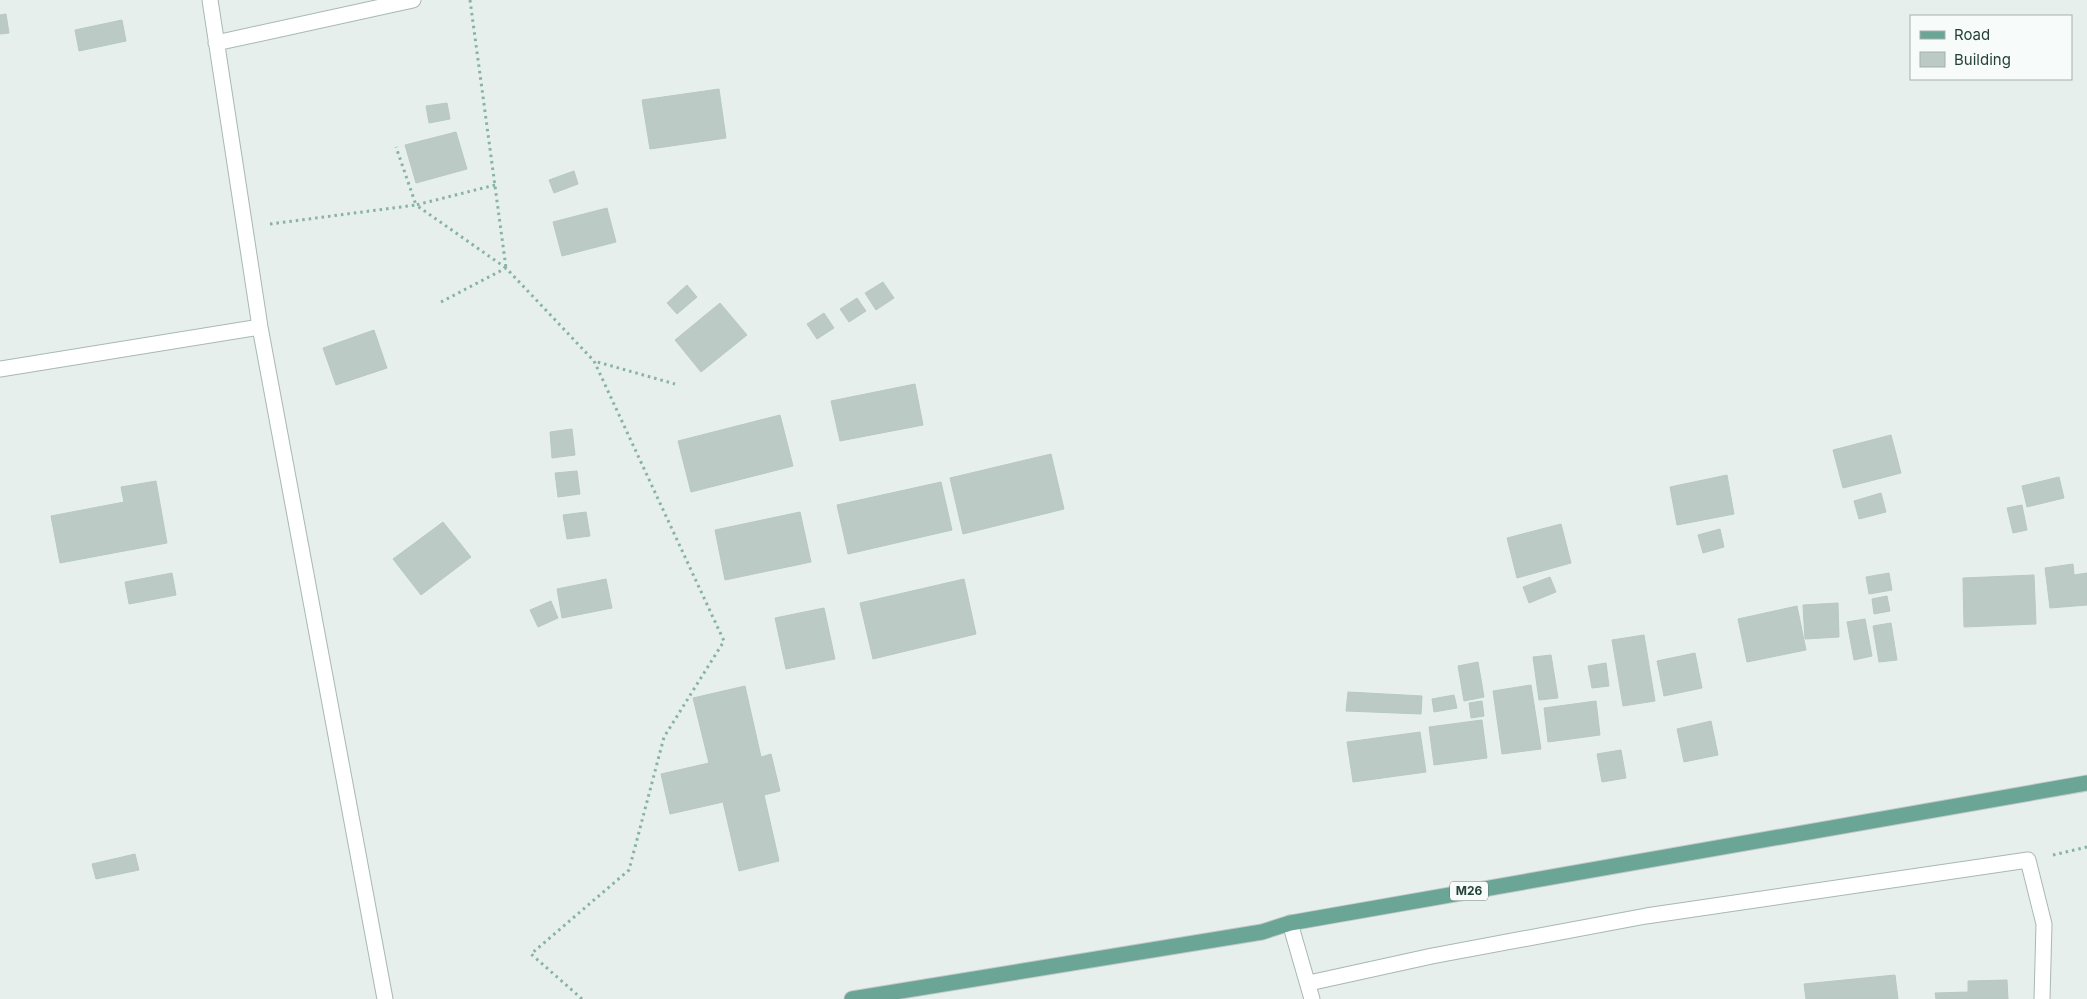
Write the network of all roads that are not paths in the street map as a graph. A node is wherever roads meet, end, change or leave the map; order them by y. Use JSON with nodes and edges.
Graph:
{"nodes":[{"id":1,"x":210,"y":0,"type":"edge"},
{"id":2,"x":413,"y":0,"type":"edge"},
{"id":3,"x":216,"y":43,"type":"junction"},
{"id":4,"x":260,"y":327,"type":"junction"},
{"id":5,"x":0,"y":369,"type":"edge"},
{"id":6,"x":2087,"y":783,"type":"edge"},
{"id":7,"x":1290,"y":923,"type":"junction"},
{"id":8,"x":1309,"y":983,"type":"junction"},
{"id":9,"x":385,"y":999,"type":"edge"},
{"id":10,"x":852,"y":999,"type":"edge"},
{"id":11,"x":1312,"y":999,"type":"edge"},
{"id":12,"x":2042,"y":999,"type":"edge"}],
"edges":[{"from":1,"to":3,"type":"street"},
{"from":2,"to":3,"type":"street"},
{"from":3,"to":4,"type":"street"},
{"from":4,"to":5,"type":"street"},
{"from":4,"to":9,"type":"street"},
{"from":6,"to":7,"type":"main road","number":"M26"},
{"from":7,"to":8,"type":"street"},
{"from":7,"to":10,"type":"main road","number":"M26"},
{"from":8,"to":11,"type":"street"},
{"from":8,"to":12,"type":"street"}]}
